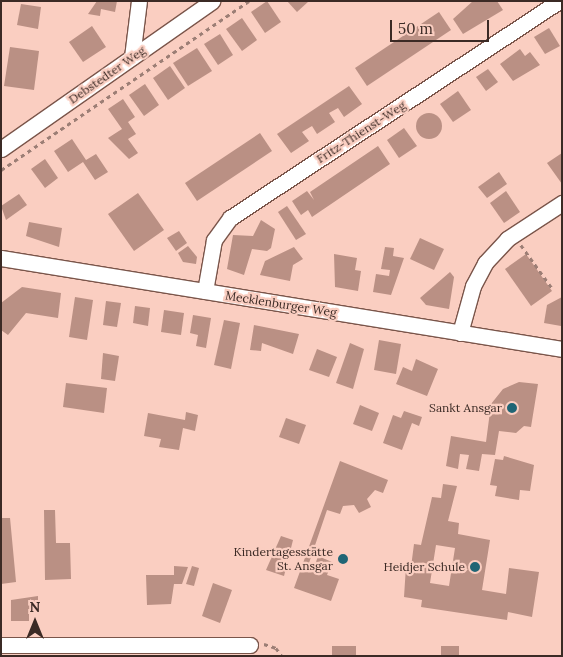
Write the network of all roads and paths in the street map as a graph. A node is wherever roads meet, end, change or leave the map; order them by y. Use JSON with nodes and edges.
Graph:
{"nodes":[{"id":1,"x":139,"y":1,"type":"edge"},
{"id":2,"x":212,"y":1,"type":"edge"},
{"id":3,"x":249,"y":1,"type":"edge"},
{"id":4,"x":559,"y":1,"type":"edge"},
{"id":5,"x":132,"y":57,"type":"junction"},
{"id":6,"x":1,"y":149,"type":"edge"},
{"id":7,"x":1,"y":170,"type":"edge"},
{"id":8,"x":562,"y":203,"type":"edge"},
{"id":9,"x":507,"y":239,"type":"junction"},
{"id":10,"x":4,"y":263,"type":"edge"},
{"id":11,"x":552,"y":288,"type":"dead end"},
{"id":12,"x":204,"y":291,"type":"junction"},
{"id":13,"x":460,"y":333,"type":"junction"},
{"id":14,"x":562,"y":349,"type":"edge"},
{"id":15,"x":1,"y":645,"type":"edge"},
{"id":16,"x":250,"y":645,"type":"joint"},
{"id":17,"x":282,"y":656,"type":"edge"}],
"edges":[{"from":1,"to":5,"type":"street"},
{"from":2,"to":5,"type":"street","name":"Debstedter Weg"},
{"from":3,"to":7,"type":"path"},
{"from":4,"to":12,"type":"street","name":"Fritz-Thienst-Weg"},
{"from":5,"to":6,"type":"street","name":"Debstedter Weg"},
{"from":8,"to":9,"type":"street"},
{"from":9,"to":11,"type":"path"},
{"from":9,"to":13,"type":"street"},
{"from":10,"to":12,"type":"street","name":"Mecklenburger Weg"},
{"from":12,"to":13,"type":"street","name":"Mecklenburger Weg"},
{"from":13,"to":14,"type":"street","name":"Mecklenburger Weg"},
{"from":15,"to":16,"type":"street"},
{"from":16,"to":17,"type":"path"}]}
